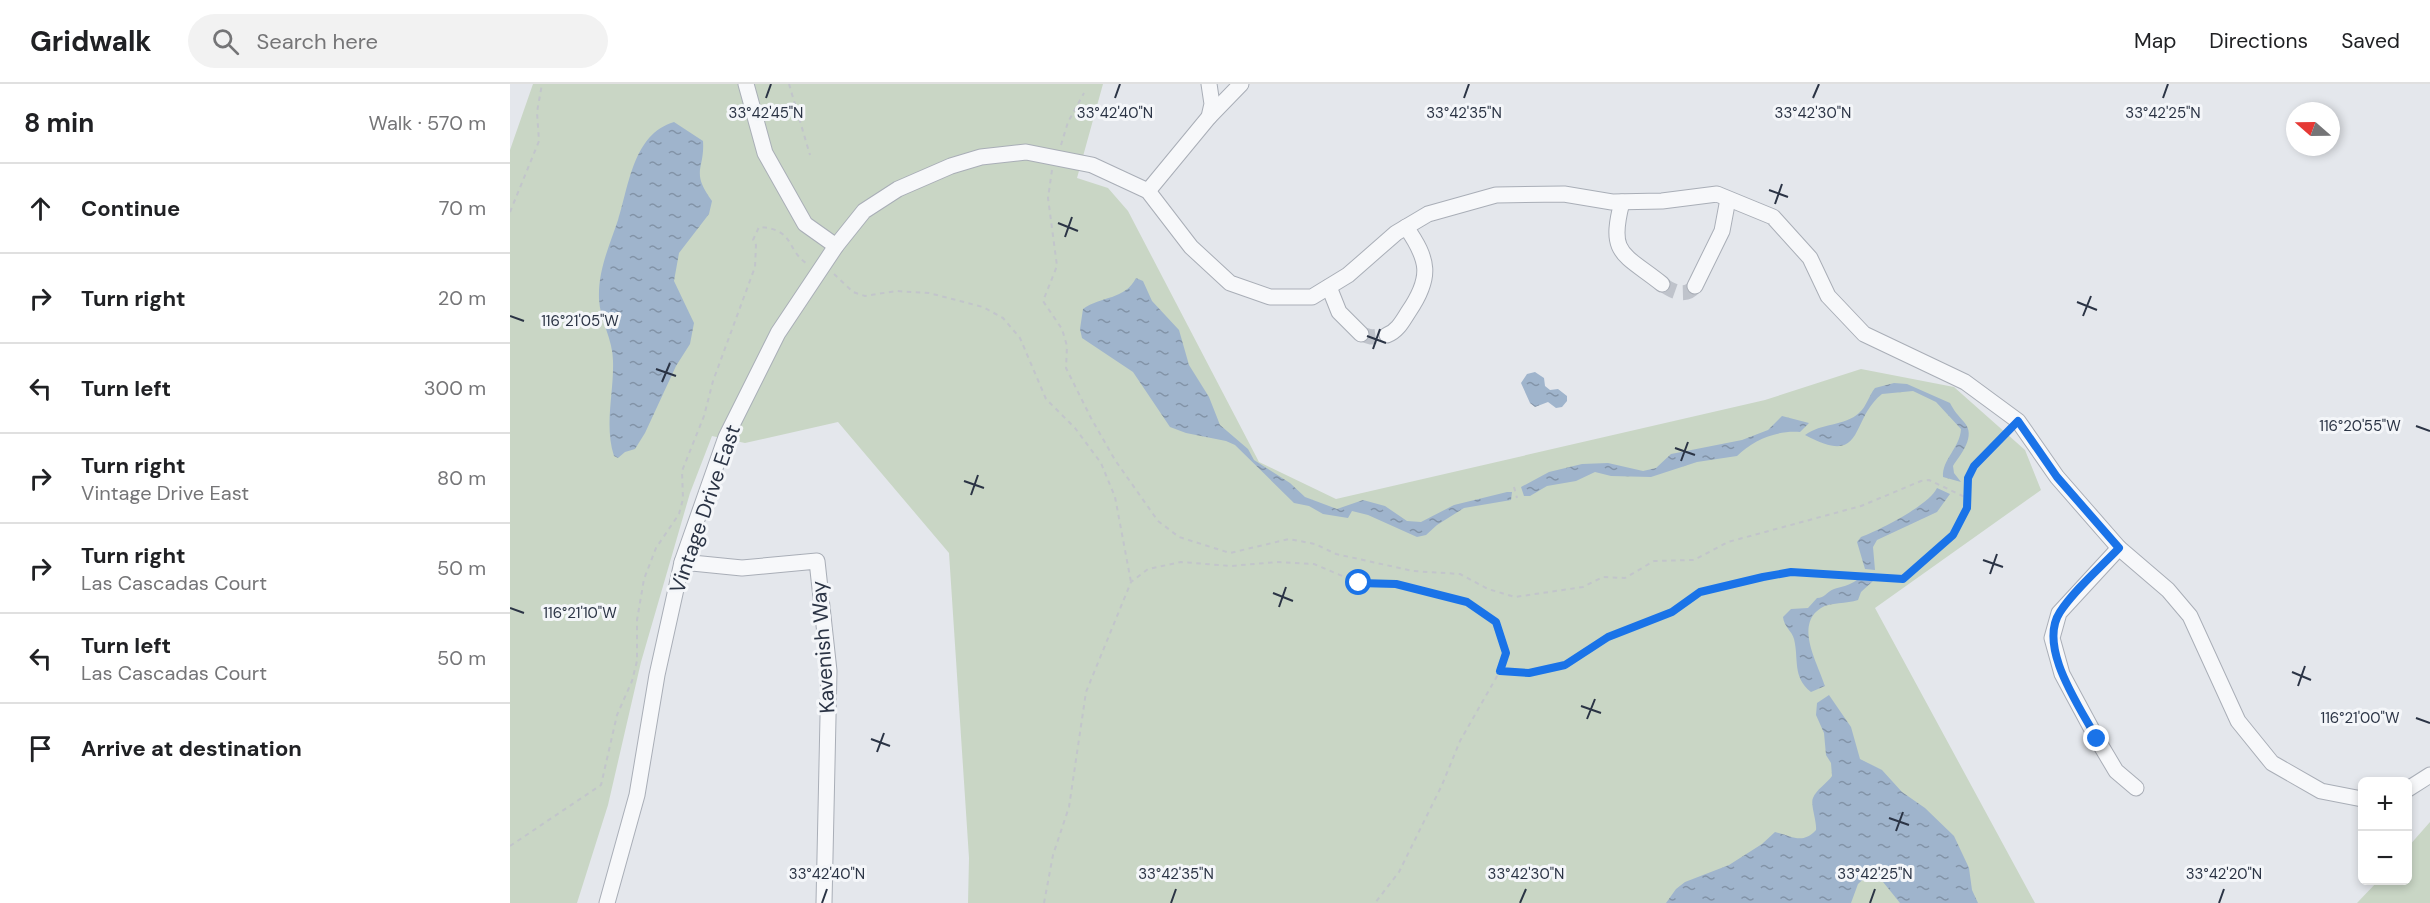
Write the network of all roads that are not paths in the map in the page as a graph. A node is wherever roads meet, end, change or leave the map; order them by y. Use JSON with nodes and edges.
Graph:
{"nodes":[{"id":1,"x":746,"y":84,"type":"edge"},
{"id":2,"x":1209,"y":84,"type":"edge"},
{"id":3,"x":1241,"y":84,"type":"edge"},
{"id":4,"x":1209,"y":117,"type":"junction"},
{"id":5,"x":1148,"y":191,"type":"junction"},
{"id":6,"x":1728,"y":199,"type":"junction"},
{"id":7,"x":1622,"y":202,"type":"junction"},
{"id":8,"x":1406,"y":227,"type":"junction"},
{"id":9,"x":836,"y":246,"type":"junction"},
{"id":10,"x":1662,"y":284,"type":"tunnel mouth"},
{"id":11,"x":1695,"y":286,"type":"dead end"},
{"id":12,"x":1329,"y":287,"type":"junction"},
{"id":13,"x":1361,"y":334,"type":"tunnel mouth"},
{"id":14,"x":1387,"y":335,"type":"dead end"},
{"id":15,"x":2119,"y":548,"type":"junction"},
{"id":16,"x":682,"y":562,"type":"junction"},
{"id":17,"x":2430,"y":776,"type":"edge"},
{"id":18,"x":2412,"y":787,"type":"edge"},
{"id":19,"x":2136,"y":788,"type":"dead end"},
{"id":20,"x":2358,"y":798,"type":"edge"},
{"id":21,"x":607,"y":903,"type":"edge"},
{"id":22,"x":824,"y":903,"type":"edge"}],
"edges":[{"from":1,"to":9,"type":"street"},
{"from":2,"to":4,"type":"street"},
{"from":3,"to":4,"type":"street"},
{"from":4,"to":5,"type":"street"},
{"from":5,"to":9,"type":"street","name":"Vintage Drive East"},
{"from":5,"to":12,"type":"street","name":"Vintage Drive East"},
{"from":6,"to":7,"type":"street","name":"Vintage Drive East"},
{"from":6,"to":11,"type":"street"},
{"from":6,"to":15,"type":"street","name":"Vintage Drive East"},
{"from":7,"to":8,"type":"street","name":"Vintage Drive East"},
{"from":7,"to":10,"type":"street"},
{"from":8,"to":12,"type":"street","name":"Vintage Drive East"},
{"from":8,"to":14,"type":"street"},
{"from":9,"to":16,"type":"street","name":"Vintage Drive East"},
{"from":12,"to":13,"type":"street"},
{"from":15,"to":19,"type":"street"},
{"from":15,"to":20,"type":"street","name":"Vintage Drive East"},
{"from":16,"to":21,"type":"street","name":"Vintage Drive East"},
{"from":16,"to":22,"type":"street","name":"Kavenish Way"},
{"from":17,"to":18,"type":"street"}]}
